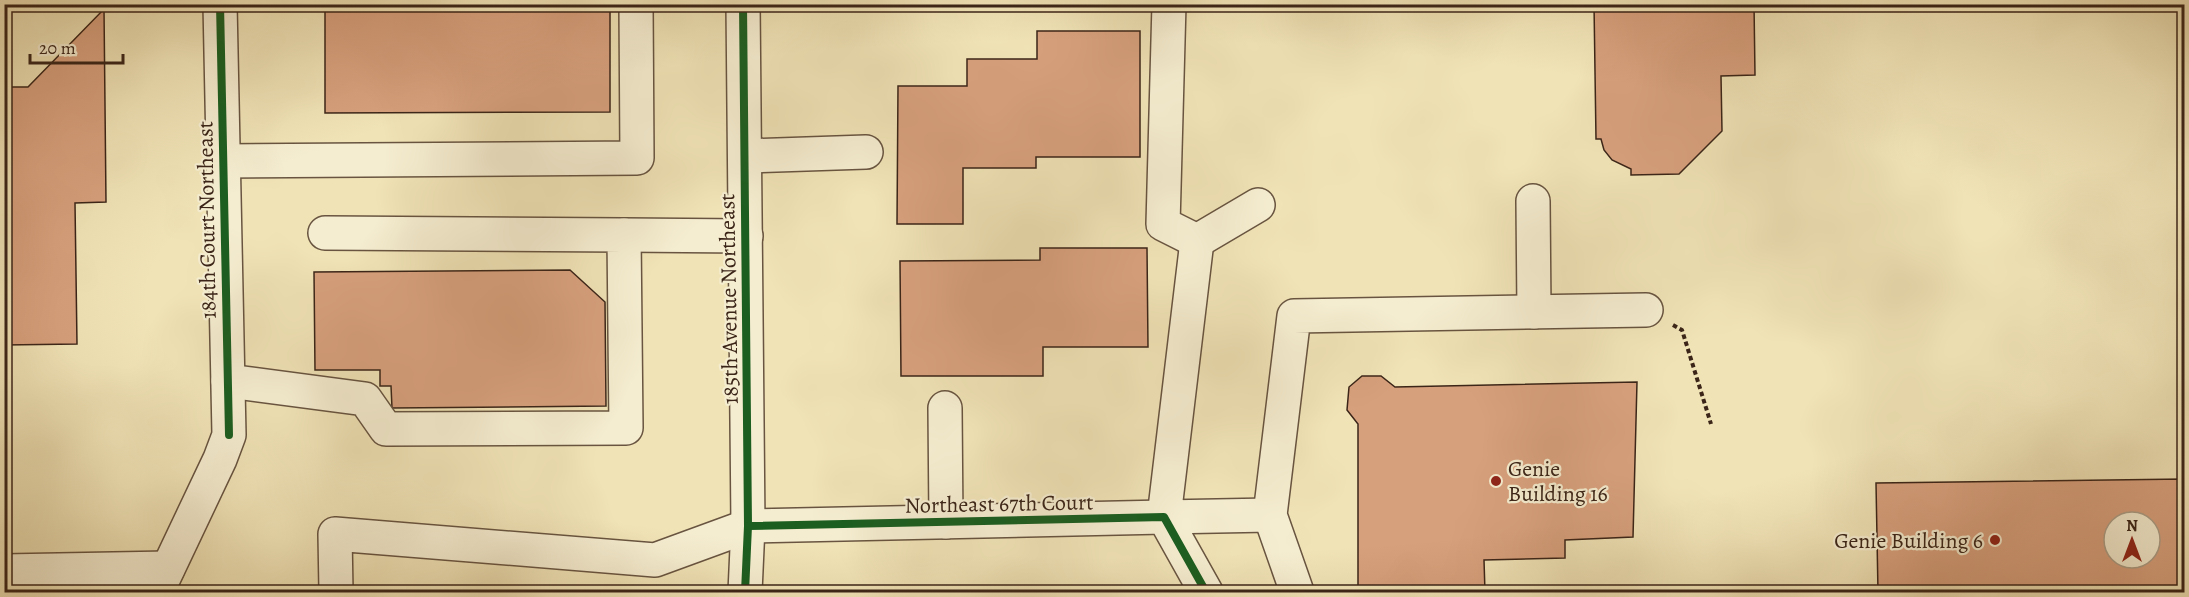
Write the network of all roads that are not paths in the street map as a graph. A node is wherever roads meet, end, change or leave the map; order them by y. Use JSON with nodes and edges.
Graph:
{"nodes":[{"id":1,"x":220,"y":4,"type":"edge"},
{"id":2,"x":636,"y":4,"type":"edge"},
{"id":3,"x":742,"y":4,"type":"edge"},
{"id":4,"x":1168,"y":4,"type":"edge"},
{"id":5,"x":866,"y":152,"type":"dead end"},
{"id":6,"x":745,"y":156,"type":"junction"},
{"id":7,"x":223,"y":161,"type":"junction"},
{"id":8,"x":1533,"y":201,"type":"dead end"},
{"id":9,"x":1257,"y":205,"type":"dead end"},
{"id":10,"x":325,"y":233,"type":"dead end"},
{"id":11,"x":624,"y":235,"type":"junction"},
{"id":12,"x":746,"y":236,"type":"junction"},
{"id":13,"x":1197,"y":241,"type":"junction"},
{"id":14,"x":1646,"y":310,"type":"road end"},
{"id":15,"x":1534,"y":312,"type":"junction"},
{"id":16,"x":228,"y":381,"type":"junction"},
{"id":17,"x":945,"y":408,"type":"dead end"},
{"id":18,"x":1270,"y":515,"type":"junction"},
{"id":19,"x":1164,"y":517,"type":"junction"},
{"id":20,"x":946,"y":522,"type":"junction"},
{"id":21,"x":748,"y":526,"type":"junction"},
{"id":22,"x":4,"y":571,"type":"edge"},
{"id":23,"x":163,"y":580,"type":"edge"},
{"id":24,"x":336,"y":592,"type":"edge"},
{"id":25,"x":745,"y":592,"type":"edge"},
{"id":26,"x":1206,"y":592,"type":"edge"},
{"id":27,"x":1297,"y":592,"type":"edge"}],
"edges":[{"from":1,"to":7,"type":"street","name":"184th Court Northeast"},
{"from":2,"to":7,"type":"street"},
{"from":3,"to":6,"type":"street","name":"185th Avenue Northeast"},
{"from":4,"to":13,"type":"street"},
{"from":5,"to":6,"type":"street"},
{"from":6,"to":12,"type":"street","name":"185th Avenue Northeast"},
{"from":7,"to":16,"type":"street","name":"184th Court Northeast"},
{"from":8,"to":15,"type":"street"},
{"from":9,"to":13,"type":"street"},
{"from":10,"to":11,"type":"street"},
{"from":11,"to":12,"type":"street"},
{"from":11,"to":16,"type":"street"},
{"from":12,"to":21,"type":"street","name":"185th Avenue Northeast"},
{"from":13,"to":19,"type":"street"},
{"from":14,"to":15,"type":"street"},
{"from":15,"to":18,"type":"street"},
{"from":16,"to":23,"type":"street","name":"184th Court Northeast"},
{"from":17,"to":20,"type":"street"},
{"from":18,"to":19,"type":"street","name":"Northeast 67th Court"},
{"from":18,"to":27,"type":"street"},
{"from":19,"to":20,"type":"street","name":"Northeast 67th Court"},
{"from":19,"to":26,"type":"street"},
{"from":20,"to":21,"type":"street","name":"Northeast 67th Court"},
{"from":21,"to":24,"type":"street","name":"Northeast 67th Court"},
{"from":21,"to":25,"type":"street","name":"185th Avenue Northeast"},
{"from":22,"to":23,"type":"street"}]}
